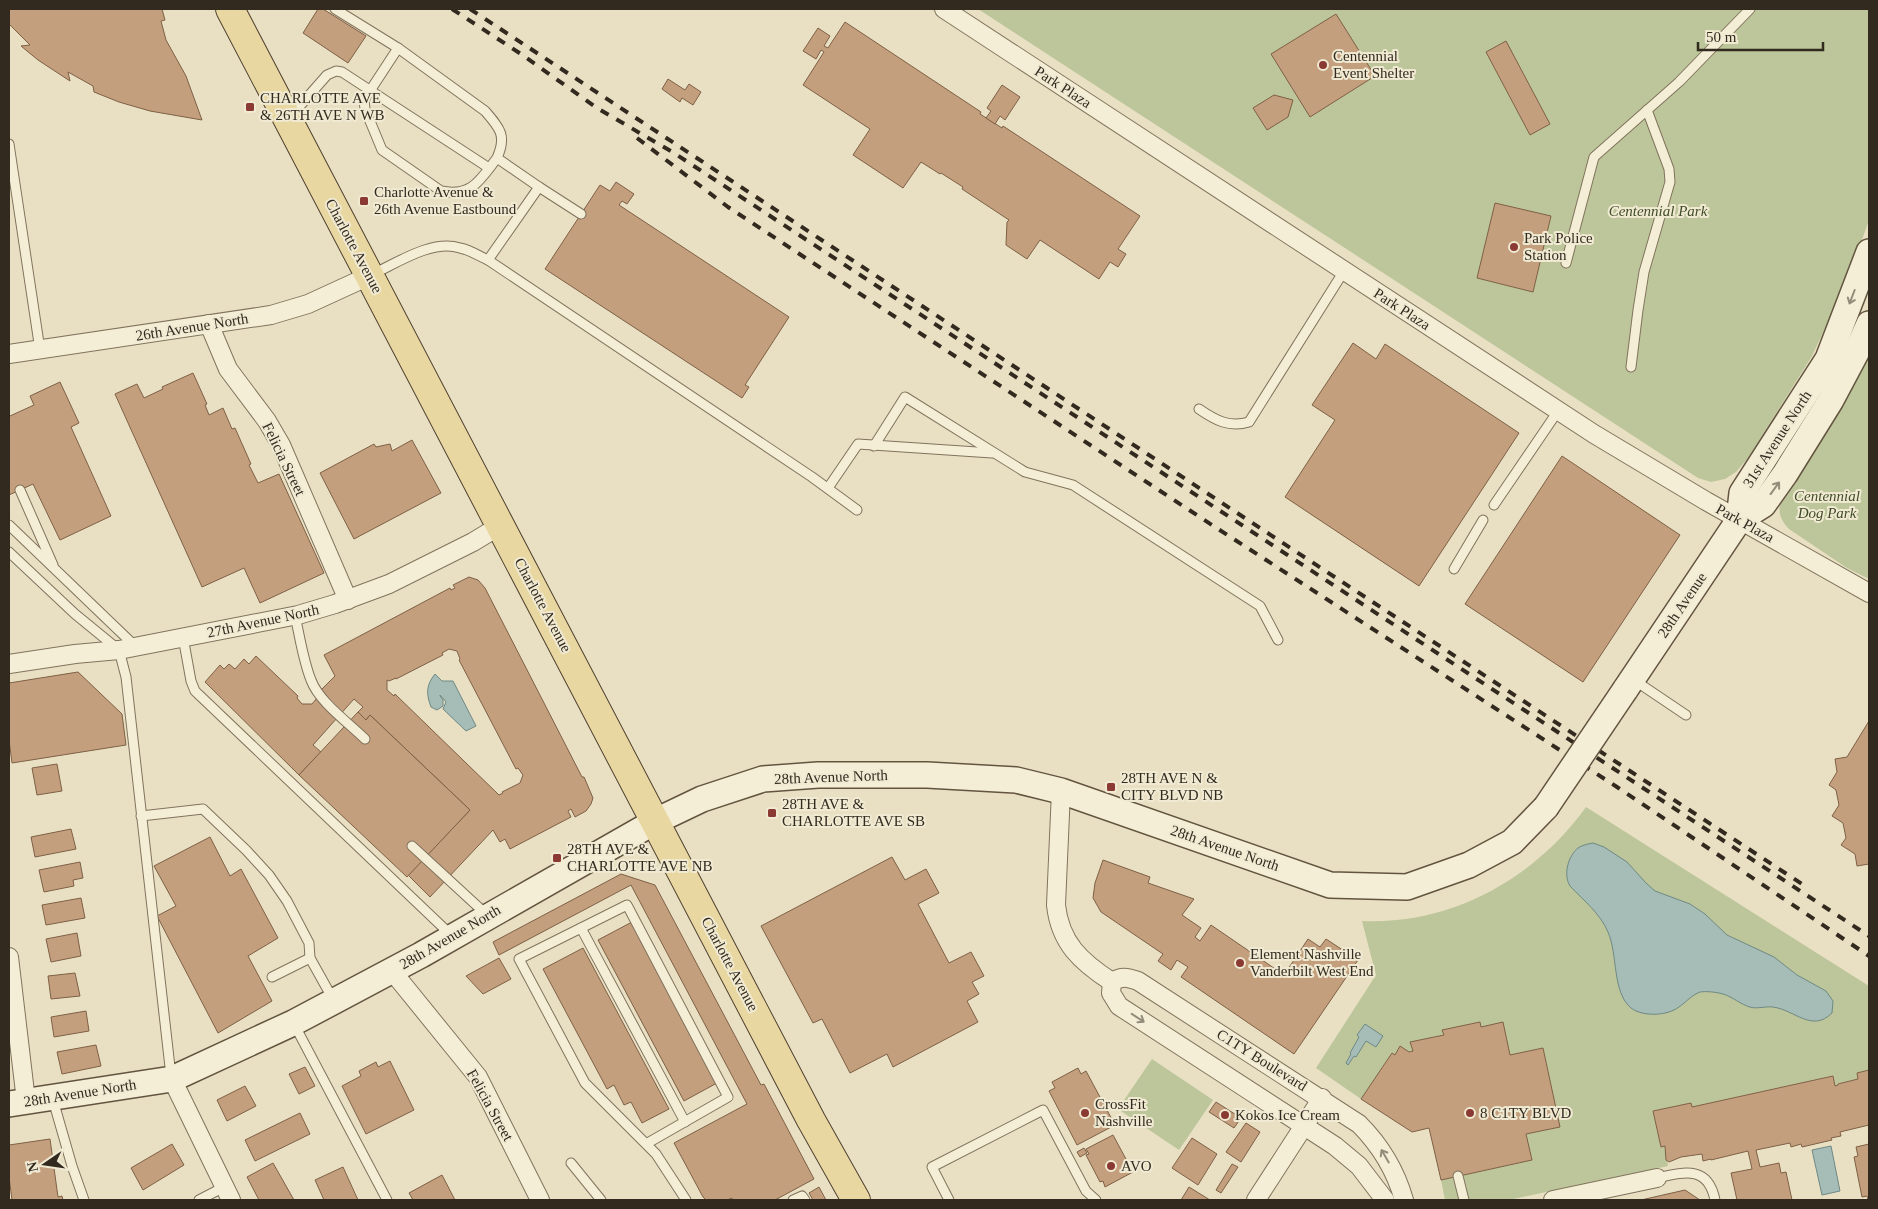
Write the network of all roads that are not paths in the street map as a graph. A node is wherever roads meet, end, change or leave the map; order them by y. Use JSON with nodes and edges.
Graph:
{"nodes":[{"id":1,"x":230,"y":9,"type":"edge"},
{"id":2,"x":335,"y":9,"type":"edge"},
{"id":3,"x":944,"y":9,"type":"edge"},
{"id":4,"x":1750,"y":9,"type":"edge"},
{"id":5,"x":398,"y":48,"type":"junction"},
{"id":6,"x":370,"y":90,"type":"junction"},
{"id":7,"x":1647,"y":110,"type":"junction"},
{"id":8,"x":288,"y":120,"type":"junction"},
{"id":9,"x":9,"y":144,"type":"edge"},
{"id":10,"x":497,"y":158,"type":"junction"},
{"id":11,"x":489,"y":168,"type":"junction"},
{"id":12,"x":539,"y":187,"type":"junction"},
{"id":13,"x":582,"y":214,"type":"dead end"},
{"id":14,"x":1869,"y":252,"type":"edge"},
{"id":15,"x":488,"y":260,"type":"junction"},
{"id":16,"x":1566,"y":263,"type":"dead end"},
{"id":17,"x":1344,"y":271,"type":"junction"},
{"id":18,"x":369,"y":276,"type":"junction"},
{"id":19,"x":209,"y":324,"type":"junction"},
{"id":20,"x":1869,"y":324,"type":"edge"},
{"id":21,"x":40,"y":350,"type":"junction"},
{"id":22,"x":9,"y":354,"type":"edge"},
{"id":23,"x":1632,"y":367,"type":"dead end"},
{"id":24,"x":1199,"y":409,"type":"dead end"},
{"id":25,"x":1558,"y":411,"type":"junction"},
{"id":26,"x":874,"y":446,"type":"junction"},
{"id":27,"x":994,"y":454,"type":"junction"},
{"id":28,"x":828,"y":488,"type":"junction"},
{"id":29,"x":20,"y":490,"type":"dead end"},
{"id":30,"x":1494,"y":505,"type":"dead end"},
{"id":31,"x":857,"y":510,"type":"dead end"},
{"id":32,"x":1483,"y":520,"type":"dead end"},
{"id":33,"x":1740,"y":520,"type":"junction"},
{"id":34,"x":9,"y":525,"type":"edge"},
{"id":35,"x":501,"y":525,"type":"junction"},
{"id":36,"x":9,"y":552,"type":"edge"},
{"id":37,"x":55,"y":569,"type":"junction"},
{"id":38,"x":1454,"y":569,"type":"dead end"},
{"id":39,"x":1869,"y":593,"type":"edge"},
{"id":40,"x":348,"y":600,"type":"junction"},
{"id":41,"x":295,"y":616,"type":"junction"},
{"id":42,"x":183,"y":637,"type":"junction"},
{"id":43,"x":1278,"y":640,"type":"dead end"},
{"id":44,"x":127,"y":648,"type":"junction"},
{"id":45,"x":9,"y":664,"type":"edge"},
{"id":46,"x":1629,"y":685,"type":"junction"},
{"id":47,"x":1686,"y":715,"type":"dead end"},
{"id":48,"x":366,"y":739,"type":"dead end"},
{"id":49,"x":1061,"y":792,"type":"junction"},
{"id":50,"x":141,"y":816,"type":"junction"},
{"id":51,"x":656,"y":822,"type":"junction"},
{"id":52,"x":412,"y":846,"type":"dead end"},
{"id":53,"x":488,"y":916,"type":"junction"},
{"id":54,"x":581,"y":928,"type":"junction"},
{"id":55,"x":453,"y":936,"type":"junction"},
{"id":56,"x":9,"y":957,"type":"edge"},
{"id":57,"x":310,"y":958,"type":"junction"},
{"id":58,"x":392,"y":971,"type":"junction"},
{"id":59,"x":272,"y":977,"type":"dead end"},
{"id":60,"x":1112,"y":982,"type":"junction"},
{"id":61,"x":334,"y":1001,"type":"junction"},
{"id":62,"x":293,"y":1023,"type":"junction"},
{"id":63,"x":172,"y":1079,"type":"junction"},
{"id":64,"x":52,"y":1097,"type":"junction"},
{"id":65,"x":1322,"y":1098,"type":"junction"},
{"id":66,"x":17,"y":1102,"type":"edge"},
{"id":67,"x":685,"y":1122,"type":"junction"},
{"id":68,"x":1305,"y":1126,"type":"junction"},
{"id":69,"x":646,"y":1144,"type":"junction"},
{"id":70,"x":571,"y":1163,"type":"dead end"},
{"id":71,"x":1458,"y":1176,"type":"dead end"},
{"id":72,"x":1657,"y":1178,"type":"joint"},
{"id":73,"x":228,"y":1194,"type":"edge"},
{"id":74,"x":84,"y":1200,"type":"edge"},
{"id":75,"x":200,"y":1200,"type":"edge"},
{"id":76,"x":387,"y":1200,"type":"edge"},
{"id":77,"x":540,"y":1200,"type":"edge"},
{"id":78,"x":601,"y":1200,"type":"edge"},
{"id":79,"x":686,"y":1200,"type":"edge"},
{"id":80,"x":793,"y":1200,"type":"edge"},
{"id":81,"x":804,"y":1200,"type":"edge"},
{"id":82,"x":856,"y":1200,"type":"edge"},
{"id":83,"x":949,"y":1200,"type":"edge"},
{"id":84,"x":1096,"y":1200,"type":"edge"},
{"id":85,"x":1256,"y":1200,"type":"edge"},
{"id":86,"x":1385,"y":1200,"type":"edge"},
{"id":87,"x":1404,"y":1200,"type":"edge"},
{"id":88,"x":1464,"y":1200,"type":"edge"},
{"id":89,"x":1553,"y":1200,"type":"edge"},
{"id":90,"x":1715,"y":1200,"type":"edge"}],
"edges":[{"from":1,"to":8,"type":"main road","name":"Charlotte Avenue"},
{"from":2,"to":5,"type":"lane"},
{"from":3,"to":17,"type":"street","name":"Park Plaza"},
{"from":4,"to":7,"type":"lane"},
{"from":5,"to":6,"type":"lane"},
{"from":5,"to":10,"type":"lane"},
{"from":6,"to":8,"type":"lane"},
{"from":6,"to":11,"type":"lane"},
{"from":6,"to":11,"type":"lane"},
{"from":7,"to":16,"type":"lane"},
{"from":7,"to":23,"type":"lane"},
{"from":8,"to":18,"type":"main road","name":"Charlotte Avenue"},
{"from":9,"to":21,"type":"lane"},
{"from":10,"to":11,"type":"lane"},
{"from":10,"to":12,"type":"lane"},
{"from":12,"to":13,"type":"lane"},
{"from":12,"to":15,"type":"lane"},
{"from":14,"to":33,"type":"main road","name":"31st Avenue North","one_way":true},
{"from":15,"to":18,"type":"lane"},
{"from":15,"to":28,"type":"lane"},
{"from":17,"to":24,"type":"lane"},
{"from":17,"to":25,"type":"street","name":"Park Plaza"},
{"from":18,"to":19,"type":"street","name":"26th Avenue North"},
{"from":18,"to":35,"type":"main road","name":"Charlotte Avenue"},
{"from":19,"to":21,"type":"street","name":"26th Avenue North"},
{"from":19,"to":40,"type":"street","name":"Felicia Street"},
{"from":33,"to":20,"type":"main road","name":"31st Avenue North","one_way":true},
{"from":21,"to":22,"type":"street","name":"26th Avenue North"},
{"from":25,"to":30,"type":"lane"},
{"from":25,"to":33,"type":"street","name":"Park Plaza"},
{"from":26,"to":27,"type":"lane"},
{"from":26,"to":27,"type":"lane"},
{"from":26,"to":28,"type":"lane"},
{"from":27,"to":43,"type":"lane"},
{"from":28,"to":31,"type":"lane"},
{"from":29,"to":37,"type":"lane"},
{"from":32,"to":38,"type":"lane"},
{"from":33,"to":39,"type":"street","name":"Park Plaza"},
{"from":33,"to":46,"type":"main road","name":"28th Avenue"},
{"from":34,"to":37,"type":"lane"},
{"from":35,"to":40,"type":"street","name":"27th Avenue North"},
{"from":35,"to":51,"type":"main road","name":"Charlotte Avenue"},
{"from":36,"to":44,"type":"lane"},
{"from":37,"to":44,"type":"lane"},
{"from":40,"to":41,"type":"street","name":"27th Avenue North"},
{"from":41,"to":42,"type":"street","name":"27th Avenue North"},
{"from":41,"to":48,"type":"lane"},
{"from":42,"to":44,"type":"street","name":"27th Avenue North"},
{"from":42,"to":55,"type":"lane"},
{"from":44,"to":45,"type":"street","name":"27th Avenue North"},
{"from":44,"to":50,"type":"lane"},
{"from":46,"to":47,"type":"lane"},
{"from":46,"to":49,"type":"main road","name":"28th Avenue North","bridge":true},
{"from":49,"to":51,"type":"main road","name":"28th Avenue North"},
{"from":49,"to":60,"type":"street"},
{"from":50,"to":57,"type":"lane"},
{"from":50,"to":63,"type":"lane"},
{"from":51,"to":53,"type":"main road","name":"28th Avenue North"},
{"from":51,"to":82,"type":"main road","name":"Charlotte Avenue"},
{"from":52,"to":53,"type":"lane"},
{"from":53,"to":55,"type":"main road","name":"28th Avenue North"},
{"from":54,"to":67,"type":"lane"},
{"from":54,"to":67,"type":"lane"},
{"from":54,"to":69,"type":"lane"},
{"from":55,"to":58,"type":"main road","name":"28th Avenue North"},
{"from":56,"to":66,"type":"street"},
{"from":57,"to":59,"type":"lane"},
{"from":57,"to":61,"type":"lane"},
{"from":58,"to":61,"type":"main road","name":"28th Avenue North"},
{"from":58,"to":77,"type":"street","name":"Felicia Street"},
{"from":60,"to":65,"type":"street","name":"C1TY Boulevard"},
{"from":60,"to":68,"type":"street","one_way":true},
{"from":61,"to":62,"type":"main road","name":"28th Avenue North"},
{"from":62,"to":63,"type":"main road","name":"28th Avenue North"},
{"from":62,"to":76,"type":"lane"},
{"from":63,"to":64,"type":"main road","name":"28th Avenue North"},
{"from":63,"to":73,"type":"street"},
{"from":64,"to":66,"type":"main road","name":"28th Avenue North"},
{"from":64,"to":74,"type":"lane"},
{"from":65,"to":68,"type":"street"},
{"from":87,"to":65,"type":"street","name":"C1TY Boulevard","one_way":true},
{"from":67,"to":69,"type":"lane"},
{"from":68,"to":85,"type":"street"},
{"from":68,"to":86,"type":"street"},
{"from":69,"to":79,"type":"lane"},
{"from":70,"to":78,"type":"lane"},
{"from":71,"to":88,"type":"lane"},
{"from":72,"to":89,"type":"street"},
{"from":72,"to":90,"type":"lane"},
{"from":73,"to":75,"type":"lane"},
{"from":80,"to":81,"type":"lane"},
{"from":83,"to":84,"type":"lane"}]}
